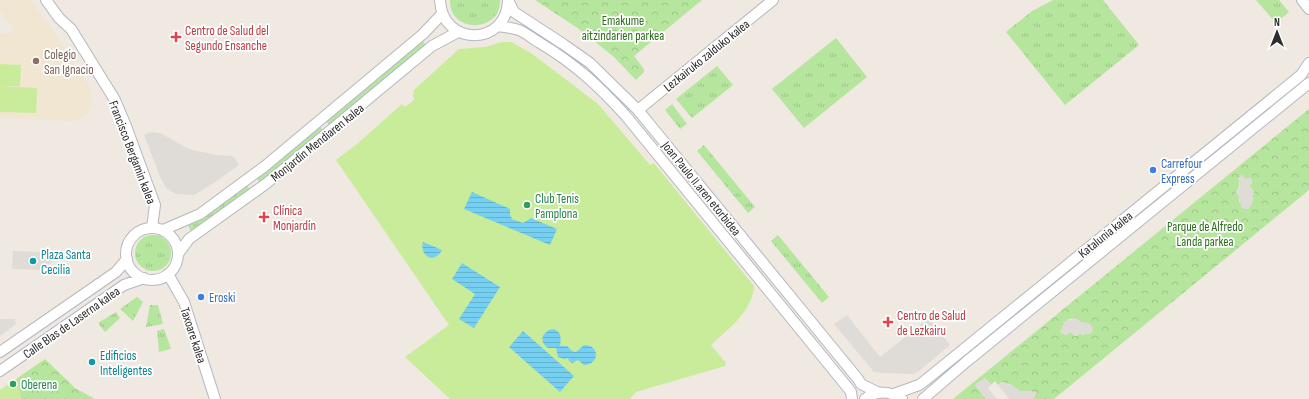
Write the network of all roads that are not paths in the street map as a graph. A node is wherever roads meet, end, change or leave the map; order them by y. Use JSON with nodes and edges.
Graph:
{"nodes":[{"id":1,"x":46,"y":0,"type":"edge"},
{"id":2,"x":440,"y":0,"type":"edge"},
{"id":3,"x":508,"y":0,"type":"edge"},
{"id":4,"x":773,"y":0,"type":"edge"},
{"id":5,"x":1302,"y":0,"type":"edge"},
{"id":6,"x":1309,"y":9,"type":"edge"},
{"id":7,"x":442,"y":14,"type":"junction"},
{"id":8,"x":498,"y":26,"type":"junction"},
{"id":9,"x":458,"y":32,"type":"junction"},
{"id":10,"x":1309,"y":63,"type":"edge"},
{"id":11,"x":1309,"y":83,"type":"edge"},
{"id":12,"x":638,"y":110,"type":"junction"},
{"id":13,"x":158,"y":229,"type":"junction"},
{"id":14,"x":178,"y":254,"type":"junction"},
{"id":15,"x":127,"y":259,"type":"junction"},
{"id":16,"x":168,"y":274,"type":"junction"},
{"id":17,"x":144,"y":278,"type":"junction"},
{"id":18,"x":0,"y":352,"type":"edge"},
{"id":19,"x":0,"y":371,"type":"edge"},
{"id":20,"x":879,"y":393,"type":"junction"},
{"id":21,"x":898,"y":397,"type":"edge"},
{"id":22,"x":215,"y":399,"type":"edge"},
{"id":23,"x":852,"y":399,"type":"edge"},
{"id":24,"x":865,"y":399,"type":"edge"},
{"id":25,"x":923,"y":399,"type":"edge"}],
"edges":[{"from":1,"to":13,"type":"main road","name":"Francisco Bergamin kalea"},
{"from":2,"to":7,"type":"main road"},
{"from":3,"to":8,"type":"main road"},
{"from":3,"to":12,"type":"main road","name":"Joan Paulo II.aren etorbidea"},
{"from":4,"to":12,"type":"main road","name":"Lezkairuko zalduko kalea"},
{"from":5,"to":6,"type":"main road"},
{"from":7,"to":9,"type":"main road"},
{"from":7,"to":13,"type":"main road","name":"Monjardin Mendiaren kalea"},
{"from":8,"to":9,"type":"main road"},
{"from":8,"to":23,"type":"main road","name":"Joan Paulo II.aren etorbidea"},
{"from":9,"to":14,"type":"main road","name":"Monjardin Mendiaren kalea"},
{"from":10,"to":21,"type":"main road","name":"Katalunia kalea"},
{"from":11,"to":25,"type":"main road","name":"Katalunia kalea"},
{"from":12,"to":20,"type":"main road","name":"Joan Paulo II.aren etorbidea"},
{"from":13,"to":14,"type":"main road"},
{"from":13,"to":15,"type":"main road"},
{"from":14,"to":16,"type":"main road"},
{"from":15,"to":17,"type":"main road"},
{"from":15,"to":18,"type":"main road","name":"Calle Blas de Laserna kalea"},
{"from":16,"to":17,"type":"main road"},
{"from":16,"to":22,"type":"main road","name":"Taxoare kalea"},
{"from":17,"to":19,"type":"main road","name":"Calle Blas de Laserna kalea"},
{"from":20,"to":21,"type":"main road"},
{"from":20,"to":24,"type":"main road"}]}
